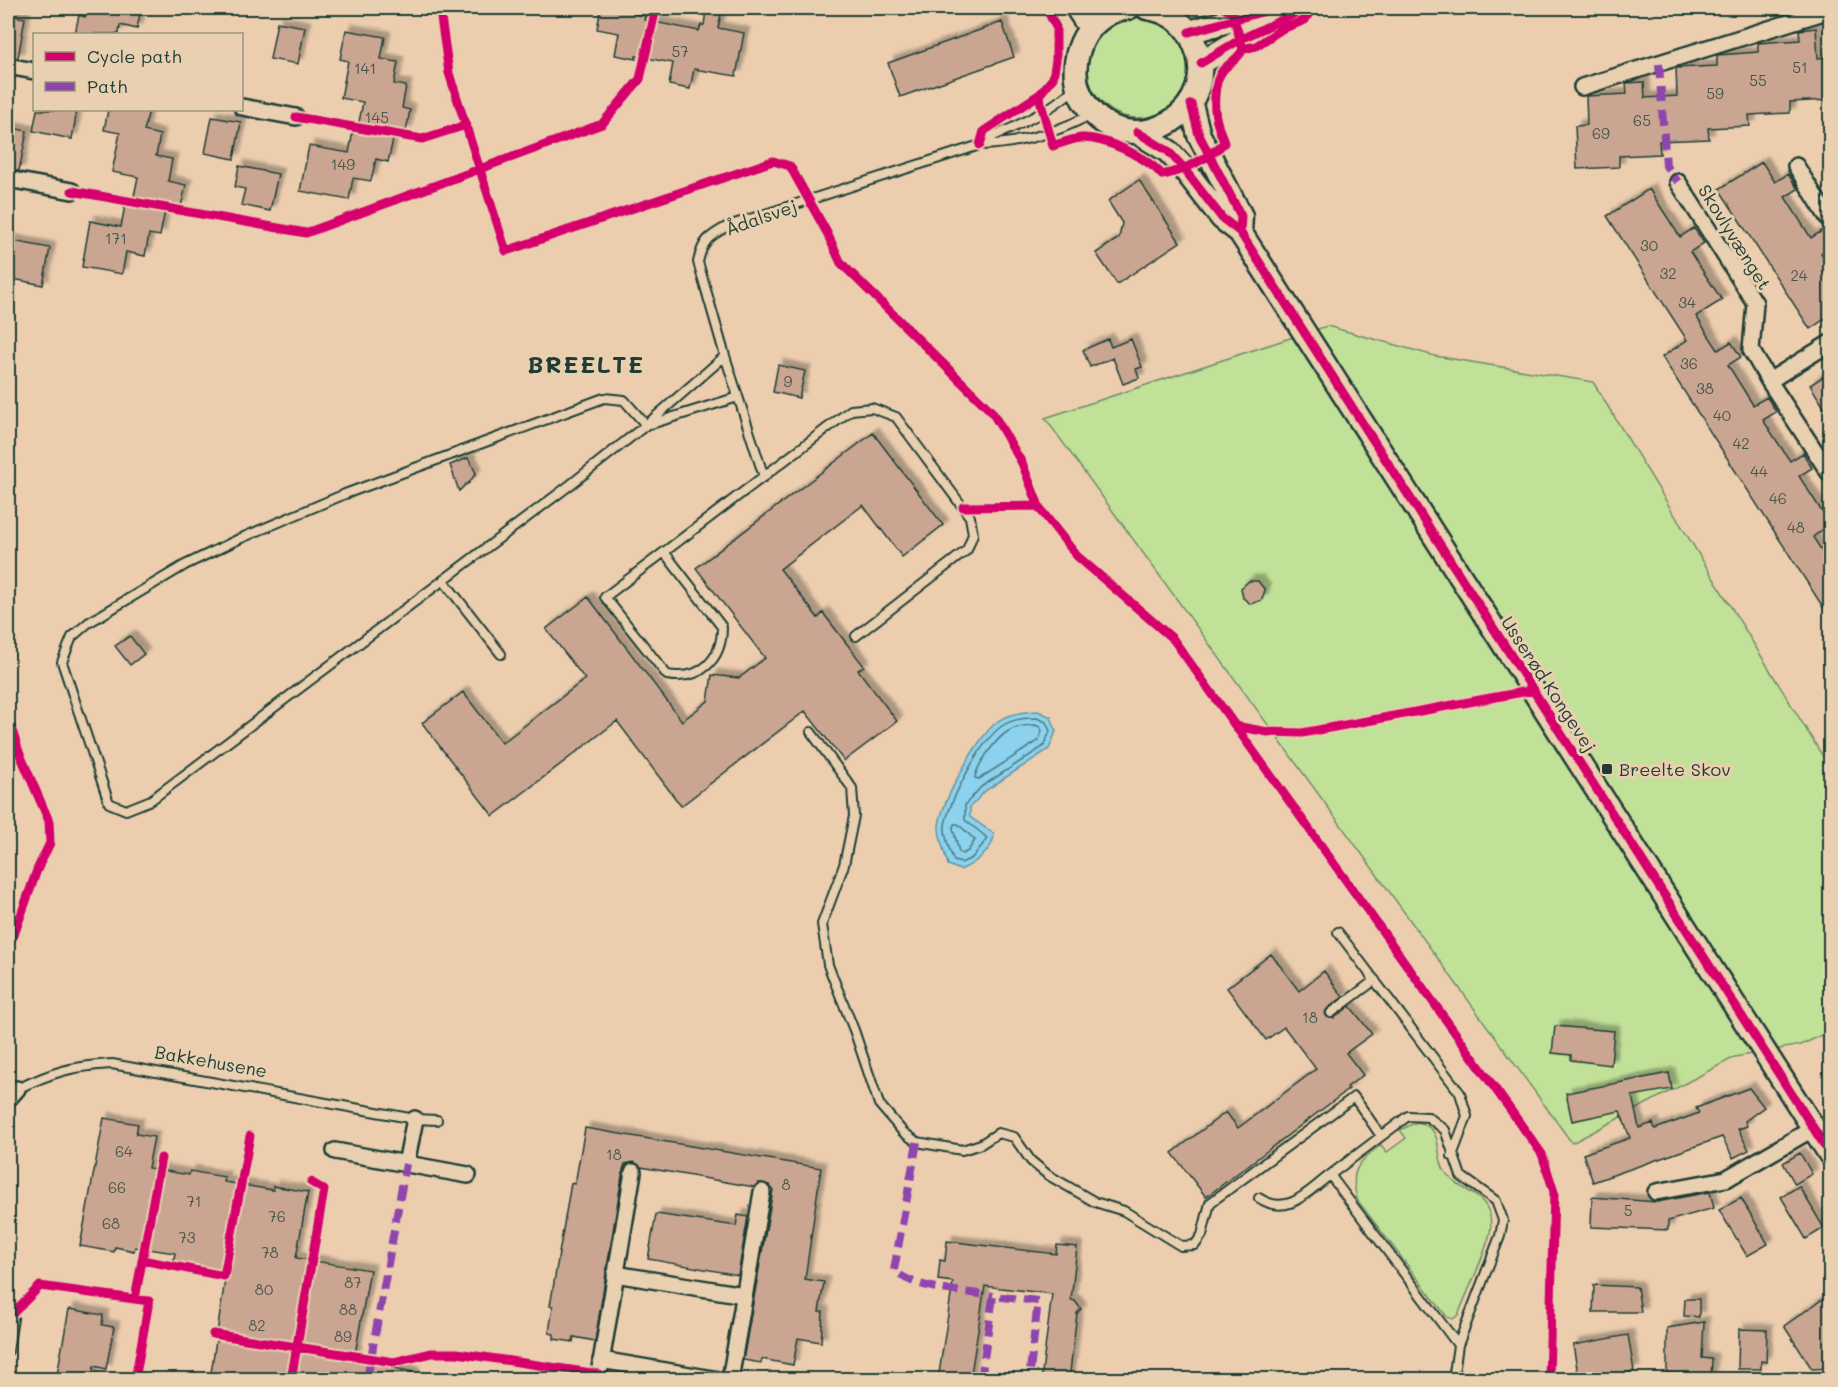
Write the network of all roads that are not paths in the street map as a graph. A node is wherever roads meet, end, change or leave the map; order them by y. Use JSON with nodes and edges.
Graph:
{"nodes":[{"id":1,"x":1077,"y":8,"type":"edge"},
{"id":2,"x":1127,"y":8,"type":"edge"},
{"id":3,"x":1147,"y":8,"type":"edge"},
{"id":4,"x":1287,"y":8,"type":"edge"},
{"id":5,"x":1298,"y":8,"type":"edge"},
{"id":6,"x":1830,"y":10,"type":"edge"},
{"id":7,"x":1090,"y":28,"type":"junction"},
{"id":8,"x":1189,"y":32,"type":"junction"},
{"id":9,"x":1201,"y":63,"type":"junction"},
{"id":10,"x":8,"y":66,"type":"edge"},
{"id":11,"x":33,"y":71,"type":"edge"},
{"id":12,"x":1077,"y":85,"type":"junction"},
{"id":13,"x":1582,"y":87,"type":"dead end"},
{"id":14,"x":1191,"y":104,"type":"junction"},
{"id":15,"x":243,"y":107,"type":"edge"},
{"id":16,"x":1094,"y":114,"type":"junction"},
{"id":17,"x":296,"y":117,"type":"dead end"},
{"id":18,"x":1137,"y":132,"type":"junction"},
{"id":19,"x":980,"y":145,"type":"junction"},
{"id":20,"x":1796,"y":166,"type":"dead end"},
{"id":21,"x":8,"y":179,"type":"edge"},
{"id":22,"x":1678,"y":182,"type":"dead end"},
{"id":23,"x":72,"y":190,"type":"dead end"},
{"id":24,"x":1830,"y":220,"type":"edge"},
{"id":25,"x":1240,"y":232,"type":"junction"},
{"id":26,"x":1830,"y":342,"type":"edge"},
{"id":27,"x":725,"y":356,"type":"junction"},
{"id":28,"x":1769,"y":381,"type":"junction"},
{"id":29,"x":738,"y":397,"type":"junction"},
{"id":30,"x":646,"y":425,"type":"junction"},
{"id":31,"x":1830,"y":474,"type":"edge"},
{"id":32,"x":764,"y":477,"type":"junction"},
{"id":33,"x":664,"y":552,"type":"junction"},
{"id":34,"x":443,"y":580,"type":"junction"},
{"id":35,"x":856,"y":636,"type":"dead end"},
{"id":36,"x":501,"y":654,"type":"dead end"},
{"id":37,"x":811,"y":732,"type":"dead end"},
{"id":38,"x":1338,"y":932,"type":"dead end"},
{"id":39,"x":1375,"y":980,"type":"junction"},
{"id":40,"x":1331,"y":1013,"type":"dead end"},
{"id":41,"x":12,"y":1094,"type":"edge"},
{"id":42,"x":415,"y":1119,"type":"junction"},
{"id":43,"x":437,"y":1120,"type":"dead end"},
{"id":44,"x":1814,"y":1128,"type":"junction"},
{"id":45,"x":1381,"y":1136,"type":"junction"},
{"id":46,"x":335,"y":1150,"type":"dead end"},
{"id":47,"x":1830,"y":1154,"type":"edge"},
{"id":48,"x":1452,"y":1156,"type":"junction"},
{"id":49,"x":406,"y":1164,"type":"junction"},
{"id":50,"x":633,"y":1172,"type":"dead end"},
{"id":51,"x":468,"y":1175,"type":"dead end"},
{"id":52,"x":1330,"y":1175,"type":"junction"},
{"id":53,"x":762,"y":1192,"type":"dead end"},
{"id":54,"x":1656,"y":1192,"type":"dead end"},
{"id":55,"x":1259,"y":1198,"type":"dead end"},
{"id":56,"x":615,"y":1274,"type":"junction"},
{"id":57,"x":744,"y":1295,"type":"junction"},
{"id":58,"x":14,"y":1312,"type":"dead end"},
{"id":59,"x":1458,"y":1345,"type":"junction"},
{"id":60,"x":8,"y":1351,"type":"edge"},
{"id":61,"x":601,"y":1360,"type":"junction"},
{"id":62,"x":598,"y":1380,"type":"edge"},
{"id":63,"x":719,"y":1380,"type":"edge"},
{"id":64,"x":730,"y":1380,"type":"edge"},
{"id":65,"x":1453,"y":1380,"type":"edge"}],
"edges":[{"from":1,"to":7,"type":"main road"},
{"from":2,"to":7,"type":"main road"},
{"from":3,"to":8,"type":"main road"},
{"from":4,"to":8,"type":"main road"},
{"from":5,"to":9,"type":"main road"},
{"from":6,"to":13,"type":"street"},
{"from":7,"to":12,"type":"main road"},
{"from":8,"to":9,"type":"main road"},
{"from":9,"to":14,"type":"main road"},
{"from":10,"to":11,"type":"street"},
{"from":12,"to":16,"type":"main road"},
{"from":12,"to":19,"type":"lane","name":"Ådalsvej"},
{"from":14,"to":18,"type":"main road"},
{"from":14,"to":25,"type":"main road","name":"Usserød Kongevej"},
{"from":15,"to":17,"type":"street"},
{"from":16,"to":18,"type":"main road","name":"Usserød Kongevej"},
{"from":16,"to":19,"type":"lane","name":"Ådalsvej"},
{"from":18,"to":25,"type":"main road","name":"Usserød Kongevej"},
{"from":19,"to":27,"type":"lane","name":"Ådalsvej"},
{"from":20,"to":24,"type":"street"},
{"from":21,"to":23,"type":"street"},
{"from":22,"to":28,"type":"street","name":"Skovlyvænget"},
{"from":25,"to":44,"type":"main road","name":"Usserød Kongevej"},
{"from":26,"to":28,"type":"street"},
{"from":27,"to":29,"type":"lane","name":"Ådalsvej"},
{"from":27,"to":30,"type":"lane"},
{"from":28,"to":31,"type":"street","name":"Skovlyvænget"},
{"from":29,"to":30,"type":"lane"},
{"from":29,"to":32,"type":"lane","name":"Ådalsvej"},
{"from":30,"to":34,"type":"lane"},
{"from":30,"to":34,"type":"lane"},
{"from":32,"to":33,"type":"lane"},
{"from":32,"to":35,"type":"lane"},
{"from":33,"to":33,"type":"lane"},
{"from":34,"to":36,"type":"lane"},
{"from":37,"to":45,"type":"lane"},
{"from":38,"to":39,"type":"lane"},
{"from":39,"to":40,"type":"lane"},
{"from":39,"to":48,"type":"lane"},
{"from":41,"to":42,"type":"lane","name":"Bakkehusene"},
{"from":42,"to":43,"type":"lane","name":"Bakkehusene"},
{"from":42,"to":49,"type":"street"},
{"from":44,"to":47,"type":"main road","name":"Usserød Kongevej"},
{"from":44,"to":54,"type":"street"},
{"from":45,"to":48,"type":"lane"},
{"from":45,"to":52,"type":"lane"},
{"from":46,"to":49,"type":"street"},
{"from":48,"to":59,"type":"lane"},
{"from":49,"to":51,"type":"street"},
{"from":50,"to":56,"type":"street"},
{"from":52,"to":55,"type":"lane"},
{"from":52,"to":59,"type":"lane"},
{"from":53,"to":57,"type":"street"},
{"from":56,"to":57,"type":"street"},
{"from":56,"to":61,"type":"street"},
{"from":57,"to":64,"type":"street"},
{"from":58,"to":60,"type":"lane"},
{"from":59,"to":65,"type":"lane"},
{"from":61,"to":62,"type":"street"},
{"from":61,"to":63,"type":"street"}]}
